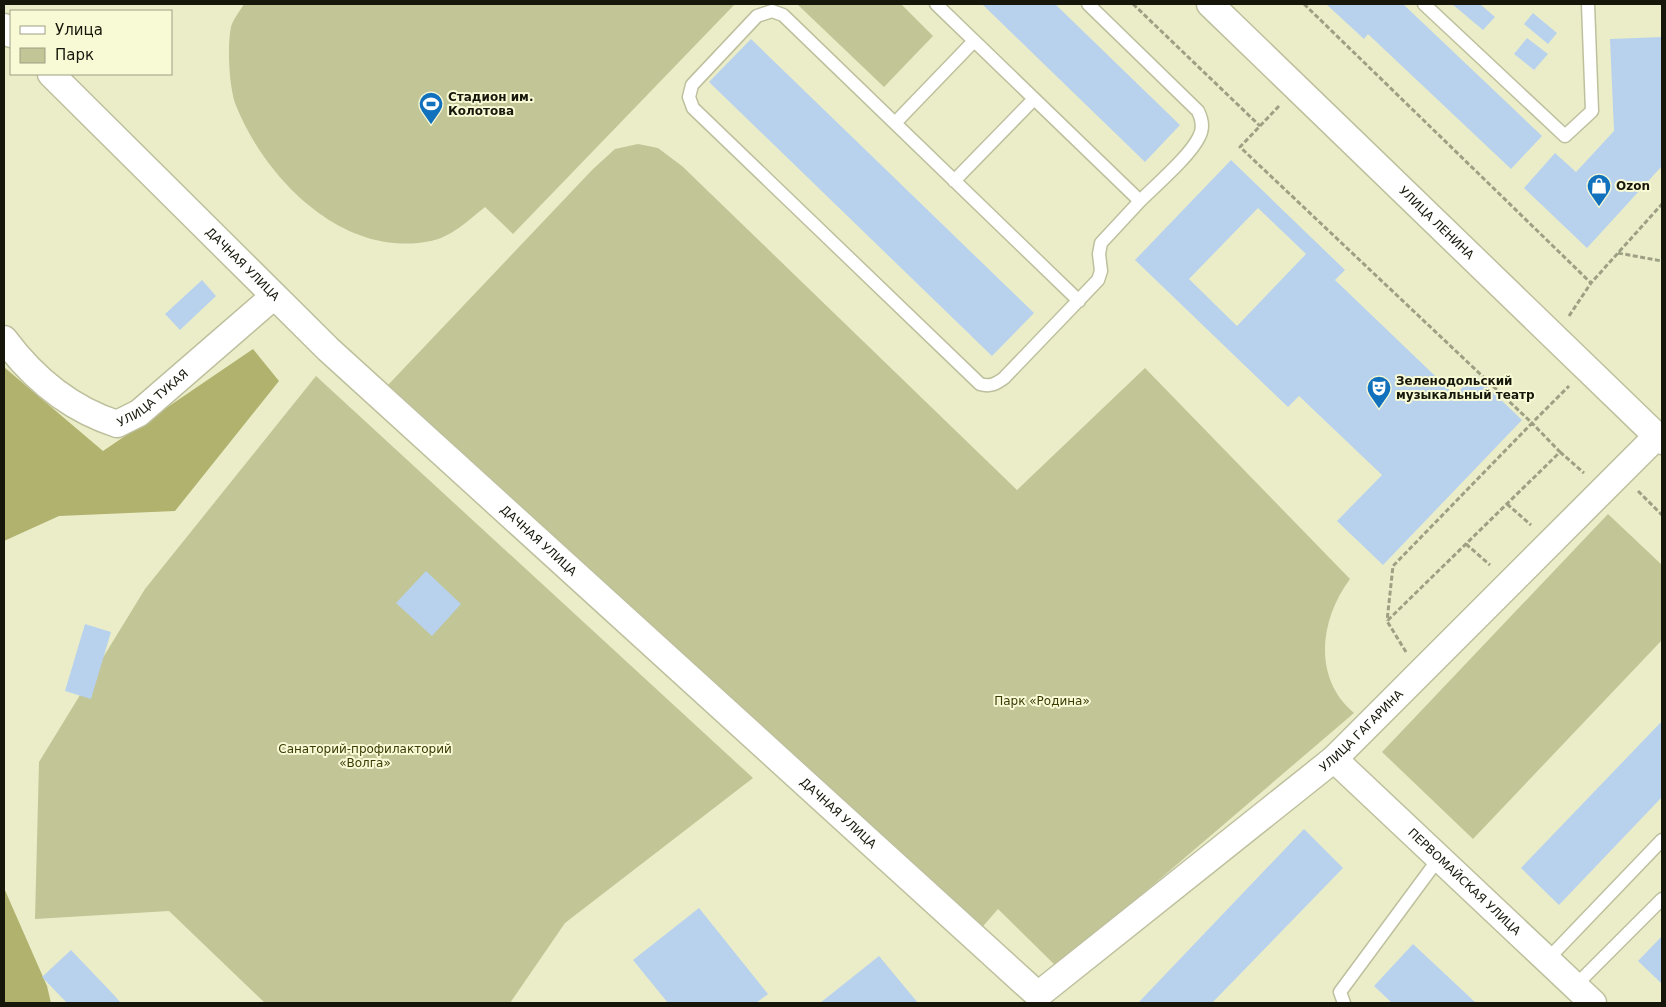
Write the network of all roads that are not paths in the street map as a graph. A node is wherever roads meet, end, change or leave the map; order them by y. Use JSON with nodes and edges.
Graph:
{"nodes":[{"id":1,"x":936,"y":4,"type":"edge"},
{"id":2,"x":1088,"y":4,"type":"edge"},
{"id":3,"x":1210,"y":4,"type":"edge"},
{"id":4,"x":1424,"y":4,"type":"edge"},
{"id":5,"x":1588,"y":4,"type":"edge"},
{"id":6,"x":974,"y":42,"type":"junction"},
{"id":7,"x":52,"y":75,"type":"edge"},
{"id":8,"x":1034,"y":99,"type":"junction"},
{"id":9,"x":895,"y":123,"type":"junction"},
{"id":10,"x":954,"y":181,"type":"junction"},
{"id":11,"x":1140,"y":201,"type":"junction"},
{"id":12,"x":274,"y":296,"type":"junction"},
{"id":13,"x":1078,"y":301,"type":"junction"},
{"id":14,"x":4,"y":339,"type":"edge"},
{"id":15,"x":1660,"y":439,"type":"edge"},
{"id":16,"x":1334,"y":760,"type":"junction"},
{"id":17,"x":1662,"y":840,"type":"edge"},
{"id":18,"x":1439,"y":858,"type":"junction"},
{"id":19,"x":1662,"y":899,"type":"edge"},
{"id":20,"x":1547,"y":960,"type":"junction"},
{"id":21,"x":1584,"y":995,"type":"edge"},
{"id":22,"x":1041,"y":999,"type":"edge"},
{"id":23,"x":1344,"y":1003,"type":"edge"}],
"edges":[{"from":1,"to":6,"type":"lane"},
{"from":2,"to":11,"type":"lane"},
{"from":3,"to":15,"type":"street","name":"УЛИЦА ЛЕНИНА"},
{"from":4,"to":5,"type":"lane"},
{"from":6,"to":8,"type":"lane"},
{"from":6,"to":9,"type":"lane"},
{"from":7,"to":12,"type":"street","name":"ДАЧНАЯ УЛИЦА"},
{"from":8,"to":10,"type":"lane"},
{"from":8,"to":11,"type":"lane"},
{"from":9,"to":10,"type":"lane"},
{"from":9,"to":13,"type":"lane"},
{"from":10,"to":13,"type":"lane"},
{"from":11,"to":13,"type":"lane"},
{"from":12,"to":14,"type":"street","name":"УЛИЦА ТУКАЯ"},
{"from":12,"to":22,"type":"street","name":"ДАЧНАЯ УЛИЦА"},
{"from":15,"to":16,"type":"street","name":"УЛИЦА ГАГАРИНА"},
{"from":16,"to":18,"type":"street","name":"ПЕРВОМАЙСКАЯ УЛИЦА"},
{"from":16,"to":22,"type":"street","name":"УЛИЦА ГАГАРИНА"},
{"from":17,"to":20,"type":"lane"},
{"from":18,"to":20,"type":"street","name":"ПЕРВОМАЙСКАЯ УЛИЦА"},
{"from":18,"to":23,"type":"lane"},
{"from":19,"to":21,"type":"lane"},
{"from":20,"to":21,"type":"street","name":"ПЕРВОМАЙСКАЯ УЛИЦА"}]}
